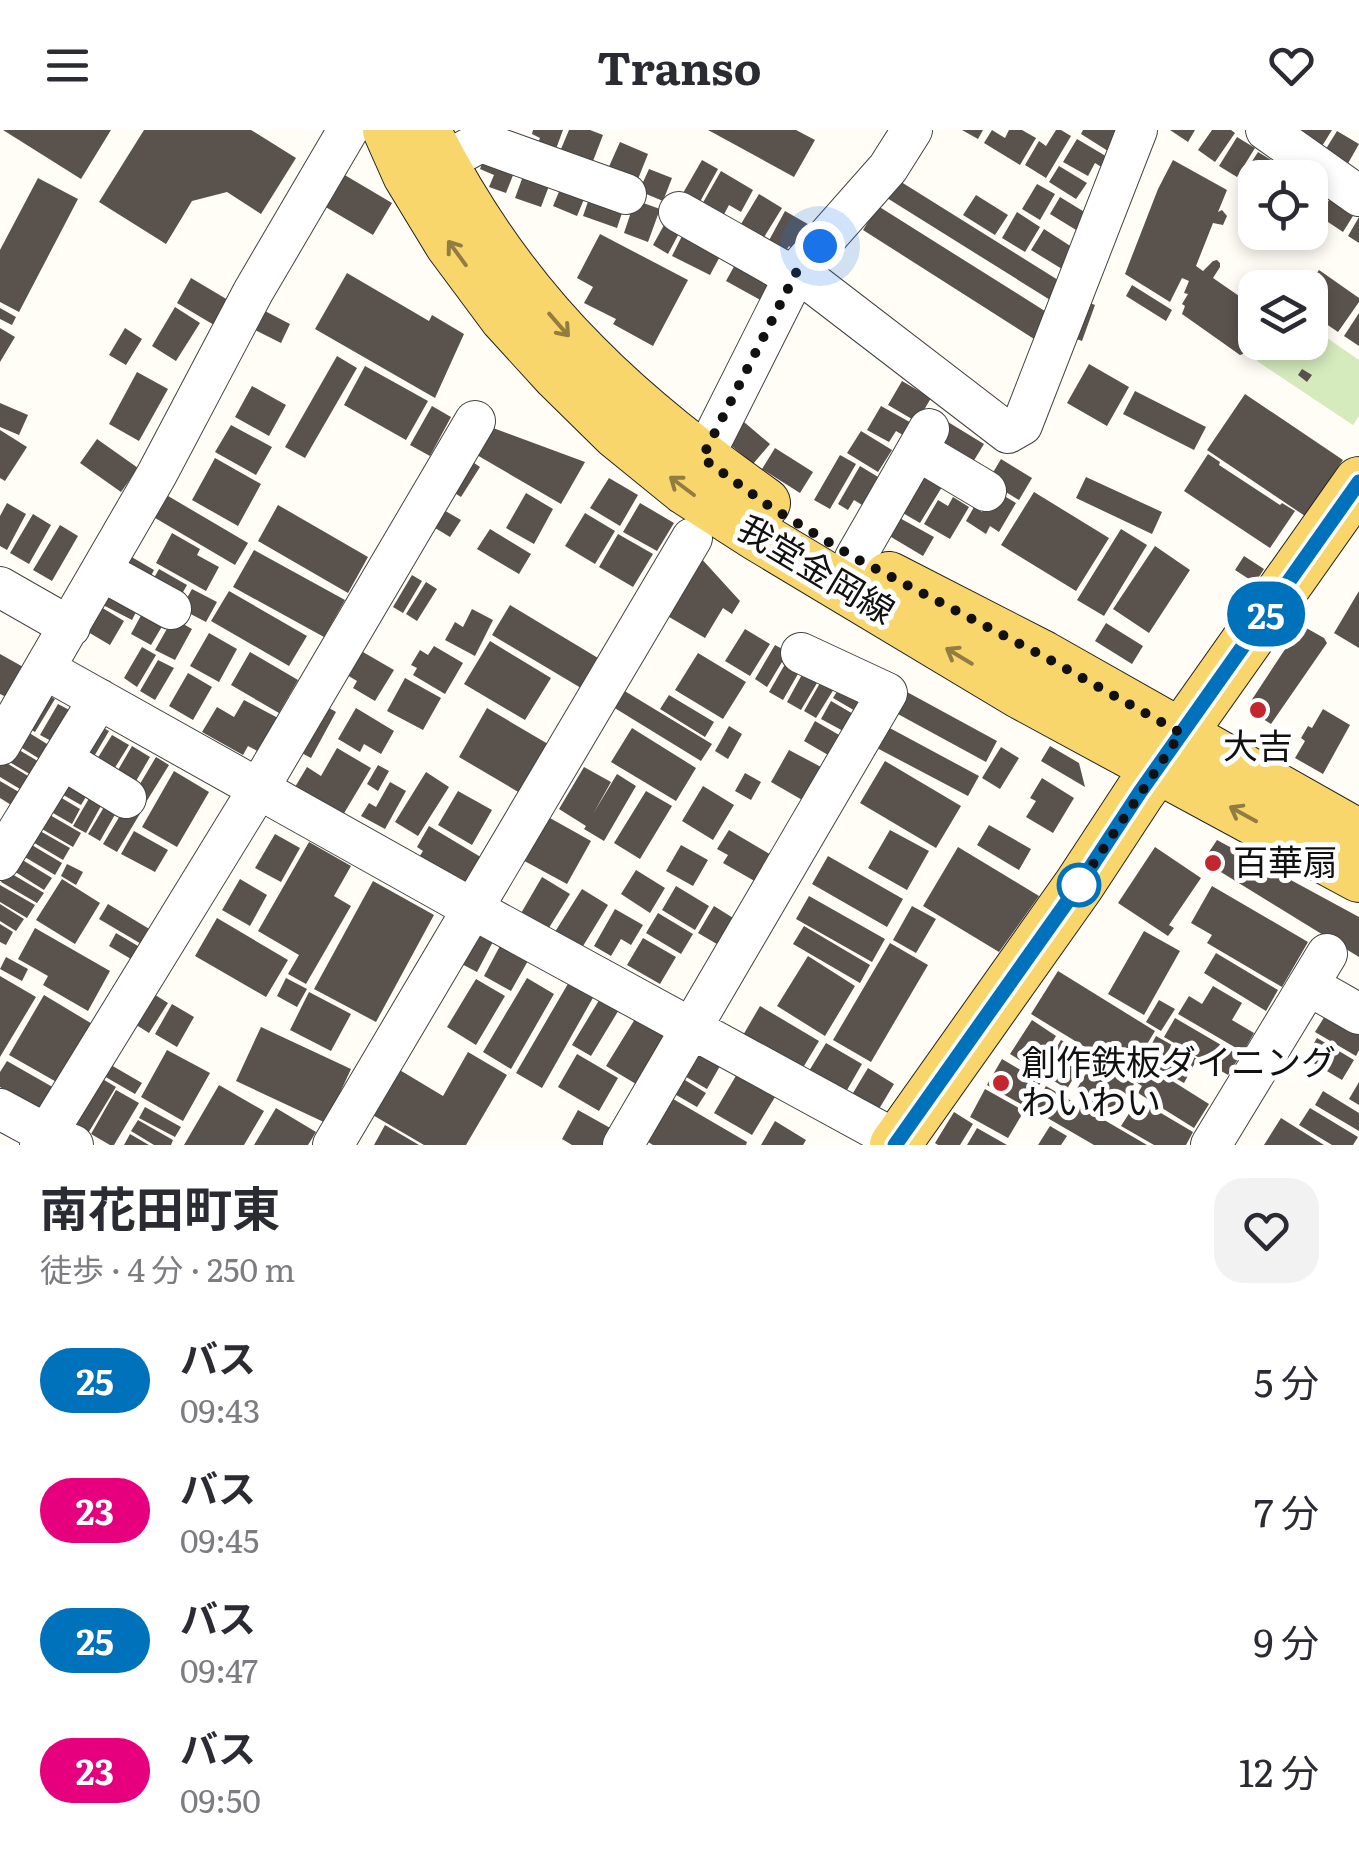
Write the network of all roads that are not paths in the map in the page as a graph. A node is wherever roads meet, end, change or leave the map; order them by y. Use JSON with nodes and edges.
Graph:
{"nodes":[{"id":1,"x":348,"y":130,"type":"edge"},
{"id":2,"x":388,"y":130,"type":"edge"},
{"id":3,"x":912,"y":130,"type":"edge"},
{"id":4,"x":1137,"y":130,"type":"edge"},
{"id":5,"x":1266,"y":130,"type":"edge"},
{"id":6,"x":434,"y":146,"type":"edge"},
{"id":7,"x":626,"y":194,"type":"dead end"},
{"id":8,"x":1359,"y":196,"type":"edge"},
{"id":9,"x":679,"y":212,"type":"dead end"},
{"id":10,"x":796,"y":274,"type":"junction"},
{"id":11,"x":475,"y":421,"type":"dead end"},
{"id":12,"x":702,"y":458,"type":"junction"},
{"id":13,"x":986,"y":492,"type":"dead end"},
{"id":14,"x":1351,"y":509,"type":"edge"},
{"id":15,"x":692,"y":538,"type":"dead end"},
{"id":16,"x":855,"y":558,"type":"junction"},
{"id":17,"x":102,"y":571,"type":"junction"},
{"id":18,"x":0,"y":587,"type":"edge"},
{"id":19,"x":171,"y":609,"type":"dead end"},
{"id":20,"x":70,"y":627,"type":"junction"},
{"id":21,"x":801,"y":652,"type":"dead end"},
{"id":22,"x":45,"y":669,"type":"junction"},
{"id":23,"x":99,"y":699,"type":"junction"},
{"id":24,"x":0,"y":745,"type":"edge"},
{"id":25,"x":1170,"y":750,"type":"junction"},
{"id":26,"x":62,"y":759,"type":"junction"},
{"id":27,"x":258,"y":788,"type":"junction"},
{"id":28,"x":126,"y":798,"type":"dead end"},
{"id":29,"x":1359,"y":835,"type":"edge"},
{"id":30,"x":0,"y":860,"type":"edge"},
{"id":31,"x":1359,"y":877,"type":"edge"},
{"id":32,"x":473,"y":909,"type":"junction"},
{"id":33,"x":1359,"y":1014,"type":"edge"},
{"id":34,"x":690,"y":1030,"type":"junction"},
{"id":35,"x":0,"y":1109,"type":"edge"},
{"id":36,"x":53,"y":1141,"type":"edge"},
{"id":37,"x":899,"y":1144,"type":"edge"},
{"id":38,"x":333,"y":1145,"type":"edge"},
{"id":39,"x":623,"y":1145,"type":"edge"},
{"id":40,"x":1211,"y":1145,"type":"edge"}],
"edges":[{"from":1,"to":17,"type":"street"},
{"from":25,"to":2,"type":"main road","name":"我堂金岡線","one_way":true},
{"from":3,"to":10,"type":"street"},
{"from":4,"to":10,"type":"street"},
{"from":5,"to":8,"type":"street"},
{"from":6,"to":7,"type":"street"},
{"from":6,"to":12,"type":"main road","name":"我堂金岡線","one_way":true},
{"from":9,"to":10,"type":"street"},
{"from":10,"to":12,"type":"street"},
{"from":11,"to":27,"type":"street"},
{"from":12,"to":16,"type":"main road","name":"我堂金岡線"},
{"from":13,"to":16,"type":"street"},
{"from":14,"to":25,"type":"main road"},
{"from":15,"to":32,"type":"street"},
{"from":16,"to":25,"type":"main road","name":"我堂金岡線"},
{"from":17,"to":19,"type":"street"},
{"from":17,"to":20,"type":"street"},
{"from":18,"to":20,"type":"street"},
{"from":20,"to":22,"type":"street"},
{"from":21,"to":34,"type":"street"},
{"from":22,"to":23,"type":"street"},
{"from":22,"to":24,"type":"street"},
{"from":23,"to":26,"type":"street"},
{"from":23,"to":27,"type":"street"},
{"from":25,"to":29,"type":"main road","name":"我堂金岡線"},
{"from":31,"to":25,"type":"main road","name":"我堂金岡線","one_way":true},
{"from":25,"to":37,"type":"main road"},
{"from":26,"to":28,"type":"street"},
{"from":26,"to":30,"type":"street"},
{"from":27,"to":32,"type":"street"},
{"from":27,"to":36,"type":"street"},
{"from":32,"to":34,"type":"street"},
{"from":32,"to":38,"type":"street"},
{"from":33,"to":40,"type":"street"},
{"from":34,"to":37,"type":"street"},
{"from":34,"to":39,"type":"street"},
{"from":35,"to":36,"type":"street"}]}
